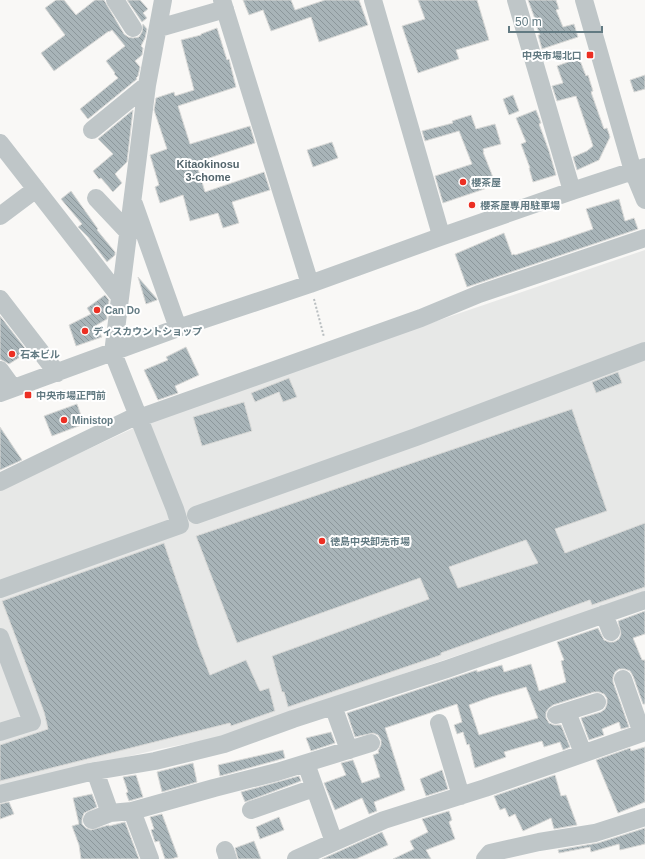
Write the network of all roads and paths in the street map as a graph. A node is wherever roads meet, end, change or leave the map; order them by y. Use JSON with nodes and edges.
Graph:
{"nodes":[{"id":1,"x":115,"y":0,"type":"edge"},
{"id":2,"x":163,"y":0,"type":"edge"},
{"id":3,"x":373,"y":0,"type":"edge"},
{"id":4,"x":516,"y":0,"type":"edge"},
{"id":5,"x":584,"y":0,"type":"edge"},
{"id":6,"x":223,"y":4,"type":"edge"},
{"id":7,"x":133,"y":28,"type":"dead end"},
{"id":8,"x":159,"y":28,"type":"junction"},
{"id":9,"x":147,"y":85,"type":"junction"},
{"id":10,"x":92,"y":130,"type":"dead end"},
{"id":11,"x":0,"y":143,"type":"edge"},
{"id":12,"x":639,"y":169,"type":"edge"},
{"id":13,"x":36,"y":189,"type":"junction"},
{"id":14,"x":572,"y":191,"type":"junction"},
{"id":15,"x":96,"y":198,"type":"dead end"},
{"id":16,"x":645,"y":200,"type":"edge"},
{"id":17,"x":133,"y":202,"type":"junction"},
{"id":18,"x":0,"y":216,"type":"edge"},
{"id":19,"x":129,"y":233,"type":"junction"},
{"id":20,"x":440,"y":237,"type":"junction"},
{"id":21,"x":645,"y":238,"type":"edge"},
{"id":22,"x":310,"y":284,"type":"junction"},
{"id":23,"x":120,"y":297,"type":"junction"},
{"id":24,"x":0,"y":299,"type":"edge"},
{"id":25,"x":178,"y":328,"type":"junction"},
{"id":26,"x":328,"y":351,"type":"junction"},
{"id":27,"x":645,"y":351,"type":"edge"},
{"id":28,"x":113,"y":353,"type":"junction"},
{"id":29,"x":0,"y":370,"type":"edge"},
{"id":30,"x":56,"y":373,"type":"junction"},
{"id":31,"x":6,"y":390,"type":"edge"},
{"id":32,"x":138,"y":416,"type":"junction"},
{"id":33,"x":0,"y":482,"type":"edge"},
{"id":34,"x":196,"y":515,"type":"dead end"},
{"id":35,"x":0,"y":589,"type":"edge"},
{"id":36,"x":645,"y":600,"type":"edge"},
{"id":37,"x":604,"y":614,"type":"junction"},
{"id":38,"x":610,"y":632,"type":"dead end"},
{"id":39,"x":0,"y":636,"type":"edge"},
{"id":40,"x":623,"y":679,"type":"dead end"},
{"id":41,"x":597,"y":702,"type":"dead end"},
{"id":42,"x":333,"y":706,"type":"junction"},
{"id":43,"x":439,"y":723,"type":"dead end"},
{"id":44,"x":0,"y":732,"type":"edge"},
{"id":45,"x":643,"y":732,"type":"edge"},
{"id":46,"x":371,"y":743,"type":"dead end"},
{"id":47,"x":349,"y":750,"type":"junction"},
{"id":48,"x":583,"y":753,"type":"junction"},
{"id":49,"x":95,"y":772,"type":"junction"},
{"id":50,"x":0,"y":794,"type":"edge"},
{"id":51,"x":461,"y":796,"type":"junction"},
{"id":52,"x":251,"y":810,"type":"dead end"},
{"id":53,"x":132,"y":811,"type":"junction"},
{"id":54,"x":110,"y":813,"type":"junction"},
{"id":55,"x":645,"y":817,"type":"edge"},
{"id":56,"x":92,"y":820,"type":"dead end"},
{"id":57,"x":334,"y":842,"type":"junction"},
{"id":58,"x":305,"y":857,"type":"edge"},
{"id":59,"x":150,"y":859,"type":"edge"},
{"id":60,"x":485,"y":859,"type":"edge"}],
"edges":[{"from":1,"to":7,"type":"street"},
{"from":2,"to":8,"type":"street"},
{"from":3,"to":20,"type":"street"},
{"from":4,"to":14,"type":"street"},
{"from":5,"to":12,"type":"street"},
{"from":6,"to":8,"type":"street"},
{"from":6,"to":22,"type":"street"},
{"from":8,"to":9,"type":"street"},
{"from":9,"to":10,"type":"street"},
{"from":9,"to":17,"type":"street"},
{"from":11,"to":13,"type":"street"},
{"from":12,"to":14,"type":"street"},
{"from":12,"to":16,"type":"street"},
{"from":13,"to":18,"type":"street"},
{"from":13,"to":23,"type":"street"},
{"from":14,"to":20,"type":"street"},
{"from":15,"to":19,"type":"street"},
{"from":17,"to":19,"type":"street"},
{"from":17,"to":25,"type":"street"},
{"from":19,"to":23,"type":"street"},
{"from":20,"to":22,"type":"street"},
{"from":21,"to":26,"type":"street"},
{"from":22,"to":25,"type":"street"},
{"from":22,"to":26,"type":"path"},
{"from":23,"to":28,"type":"street"},
{"from":24,"to":30,"type":"street"},
{"from":25,"to":28,"type":"street"},
{"from":26,"to":32,"type":"street"},
{"from":27,"to":34,"type":"street"},
{"from":28,"to":30,"type":"street"},
{"from":28,"to":32,"type":"street"},
{"from":29,"to":31,"type":"street"},
{"from":30,"to":31,"type":"street"},
{"from":32,"to":33,"type":"street"},
{"from":32,"to":35,"type":"street"},
{"from":36,"to":37,"type":"street"},
{"from":37,"to":38,"type":"street"},
{"from":37,"to":42,"type":"street"},
{"from":39,"to":44,"type":"street"},
{"from":40,"to":45,"type":"street"},
{"from":41,"to":48,"type":"street"},
{"from":42,"to":47,"type":"street"},
{"from":42,"to":49,"type":"street"},
{"from":43,"to":51,"type":"street"},
{"from":45,"to":48,"type":"street"},
{"from":46,"to":47,"type":"street"},
{"from":47,"to":53,"type":"street"},
{"from":48,"to":51,"type":"street"},
{"from":49,"to":50,"type":"street"},
{"from":49,"to":54,"type":"street"},
{"from":51,"to":57,"type":"street"},
{"from":52,"to":57,"type":"street"},
{"from":53,"to":54,"type":"street"},
{"from":53,"to":59,"type":"street"},
{"from":54,"to":56,"type":"street"},
{"from":55,"to":60,"type":"street"},
{"from":57,"to":58,"type":"street"}]}
